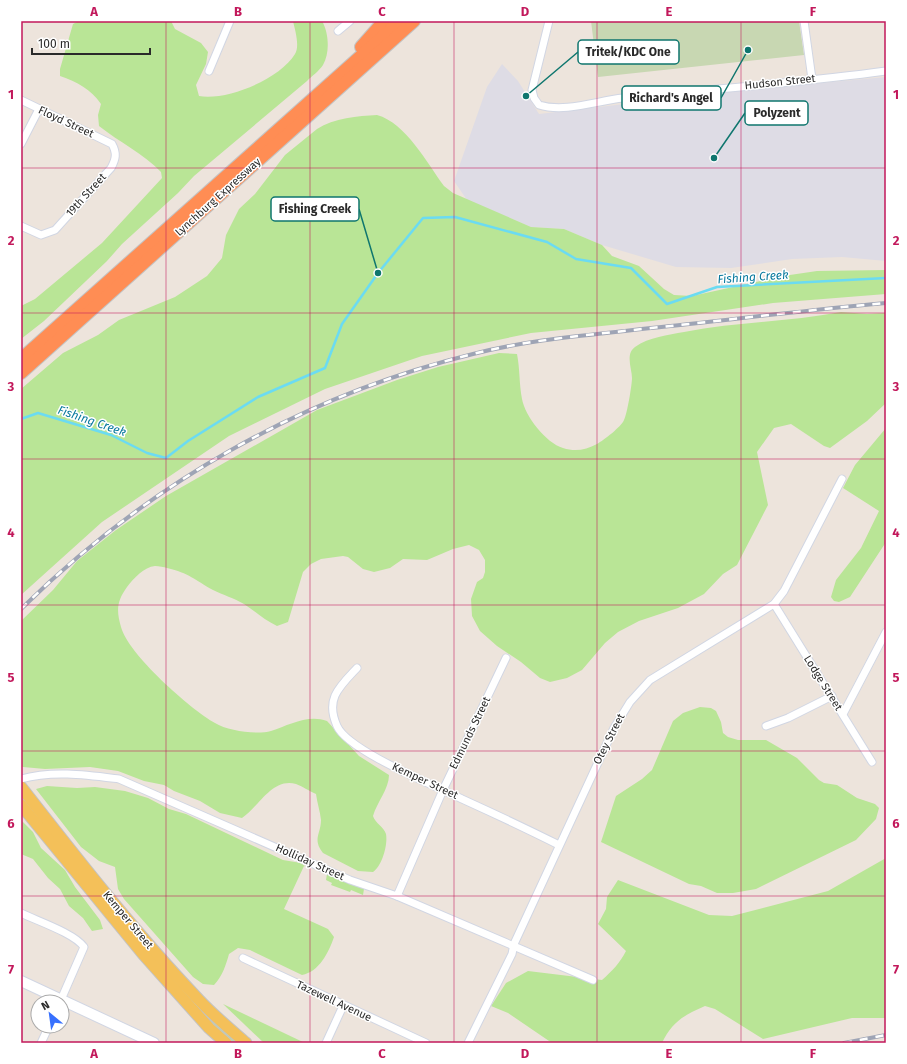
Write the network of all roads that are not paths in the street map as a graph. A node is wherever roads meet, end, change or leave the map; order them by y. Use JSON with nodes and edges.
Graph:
{"nodes":[{"id":1,"x":230,"y":21,"type":"edge"},
{"id":2,"x":350,"y":21,"type":"edge"},
{"id":3,"x":384,"y":21,"type":"edge"},
{"id":4,"x":400,"y":21,"type":"edge"},
{"id":5,"x":414,"y":21,"type":"edge"},
{"id":6,"x":548,"y":21,"type":"edge"},
{"id":7,"x":804,"y":21,"type":"edge"},
{"id":8,"x":338,"y":31,"type":"dead end"},
{"id":9,"x":209,"y":71,"type":"dead end"},
{"id":10,"x":886,"y":71,"type":"edge"},
{"id":11,"x":812,"y":79,"type":"junction"},
{"id":12,"x":319,"y":94,"type":"junction"},
{"id":13,"x":21,"y":100,"type":"edge"},
{"id":14,"x":39,"y":109,"type":"junction"},
{"id":15,"x":21,"y":144,"type":"edge"},
{"id":16,"x":112,"y":144,"type":"joint"},
{"id":17,"x":21,"y":226,"type":"edge"},
{"id":18,"x":21,"y":359,"type":"edge"},
{"id":19,"x":21,"y":373,"type":"edge"},
{"id":20,"x":842,"y":480,"type":"dead end"},
{"id":21,"x":774,"y":604,"type":"junction"},
{"id":22,"x":886,"y":632,"type":"edge"},
{"id":23,"x":506,"y":658,"type":"dead end"},
{"id":24,"x":357,"y":668,"type":"dead end"},
{"id":25,"x":832,"y":696,"type":"junction"},
{"id":26,"x":843,"y":714,"type":"junction"},
{"id":27,"x":766,"y":726,"type":"dead end"},
{"id":28,"x":872,"y":762,"type":"dead end"},
{"id":29,"x":21,"y":779,"type":"edge"},
{"id":30,"x":21,"y":787,"type":"edge"},
{"id":31,"x":443,"y":790,"type":"junction"},
{"id":32,"x":21,"y":805,"type":"edge"},
{"id":33,"x":559,"y":845,"type":"junction"},
{"id":34,"x":397,"y":896,"type":"junction"},
{"id":35,"x":21,"y":913,"type":"edge"},
{"id":36,"x":514,"y":944,"type":"junction"},
{"id":37,"x":243,"y":958,"type":"dead end"},
{"id":38,"x":594,"y":980,"type":"dead end"},
{"id":39,"x":21,"y":981,"type":"edge"},
{"id":40,"x":48,"y":994,"type":"edge"},
{"id":41,"x":64,"y":994,"type":"edge"},
{"id":42,"x":70,"y":1004,"type":"edge"},
{"id":43,"x":343,"y":1006,"type":"junction"},
{"id":44,"x":154,"y":1043,"type":"edge"},
{"id":45,"x":226,"y":1043,"type":"edge"},
{"id":46,"x":246,"y":1043,"type":"edge"},
{"id":47,"x":326,"y":1043,"type":"edge"},
{"id":48,"x":426,"y":1043,"type":"edge"},
{"id":49,"x":468,"y":1043,"type":"edge"}],
"edges":[{"from":1,"to":9,"type":"street"},
{"from":2,"to":8,"type":"street"},
{"from":3,"to":12,"type":"highway"},
{"from":4,"to":12,"type":"highway","name":"Lynchburg Expressway"},
{"from":5,"to":19,"type":"highway","name":"Lynchburg Expressway"},
{"from":6,"to":11,"type":"street","name":"Hudson Street"},
{"from":7,"to":11,"type":"street"},
{"from":10,"to":11,"type":"street","name":"Hudson Street"},
{"from":12,"to":18,"type":"highway","name":"Lynchburg Expressway"},
{"from":13,"to":14,"type":"street","name":"Floyd Street"},
{"from":14,"to":15,"type":"street"},
{"from":14,"to":16,"type":"street","name":"Floyd Street"},
{"from":16,"to":17,"type":"street","name":"19th Street"},
{"from":20,"to":21,"type":"street","name":"Otey Street"},
{"from":21,"to":25,"type":"street","name":"Lodge Street"},
{"from":21,"to":33,"type":"street","name":"Otey Street"},
{"from":22,"to":26,"type":"street"},
{"from":23,"to":31,"type":"street","name":"Edmunds Street"},
{"from":24,"to":31,"type":"street","name":"Kemper Street"},
{"from":25,"to":26,"type":"street","name":"Lodge Street"},
{"from":25,"to":27,"type":"street"},
{"from":26,"to":28,"type":"street","name":"Lodge Street"},
{"from":29,"to":34,"type":"street","name":"Holliday Street"},
{"from":30,"to":46,"type":"main road","name":"Kemper Street"},
{"from":31,"to":33,"type":"street","name":"Kemper Street"},
{"from":31,"to":34,"type":"street","name":"Edmunds Street"},
{"from":32,"to":45,"type":"main road","name":"Kemper Street"},
{"from":33,"to":36,"type":"street","name":"Otey Street"},
{"from":34,"to":36,"type":"street","name":"Holliday Street"},
{"from":35,"to":41,"type":"street"},
{"from":36,"to":38,"type":"street","name":"Holliday Street"},
{"from":36,"to":49,"type":"street","name":"Otey Street"},
{"from":37,"to":43,"type":"street","name":"Tazewell Avenue"},
{"from":39,"to":40,"type":"main road"},
{"from":42,"to":44,"type":"main road"},
{"from":43,"to":47,"type":"street"},
{"from":43,"to":48,"type":"street","name":"Tazewell Avenue"}]}
